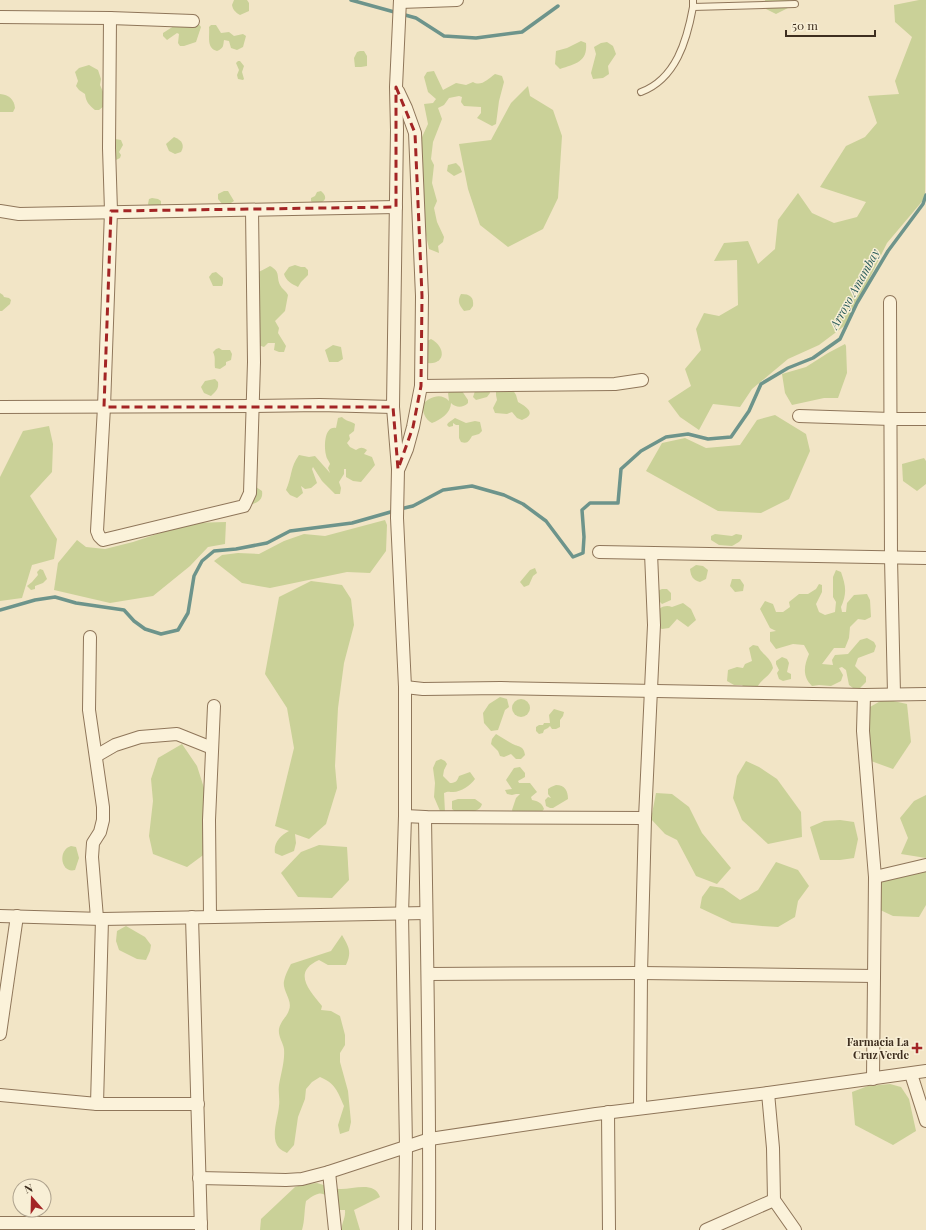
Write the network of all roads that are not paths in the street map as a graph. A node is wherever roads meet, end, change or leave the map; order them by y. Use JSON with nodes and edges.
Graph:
{"nodes":[{"id":1,"x":457,"y":0,"type":"edge"},
{"id":2,"x":693,"y":0,"type":"edge"},
{"id":3,"x":401,"y":3,"type":"edge"},
{"id":4,"x":795,"y":4,"type":"dead end"},
{"id":5,"x":693,"y":7,"type":"junction"},
{"id":6,"x":0,"y":17,"type":"edge"},
{"id":7,"x":110,"y":18,"type":"junction"},
{"id":8,"x":193,"y":21,"type":"dead end"},
{"id":9,"x":396,"y":86,"type":"junction"},
{"id":10,"x":641,"y":92,"type":"dead end"},
{"id":11,"x":396,"y":207,"type":"junction"},
{"id":12,"x":252,"y":210,"type":"junction"},
{"id":13,"x":0,"y":211,"type":"edge"},
{"id":14,"x":111,"y":211,"type":"junction"},
{"id":15,"x":890,"y":302,"type":"dead end"},
{"id":16,"x":642,"y":380,"type":"dead end"},
{"id":17,"x":421,"y":386,"type":"junction"},
{"id":18,"x":253,"y":406,"type":"junction"},
{"id":19,"x":0,"y":407,"type":"edge"},
{"id":20,"x":104,"y":407,"type":"junction"},
{"id":21,"x":393,"y":407,"type":"junction"},
{"id":22,"x":799,"y":416,"type":"dead end"},
{"id":23,"x":926,"y":419,"type":"edge"},
{"id":24,"x":891,"y":420,"type":"junction"},
{"id":25,"x":398,"y":469,"type":"junction"},
{"id":26,"x":599,"y":552,"type":"dead end"},
{"id":27,"x":651,"y":553,"type":"junction"},
{"id":28,"x":891,"y":558,"type":"junction"},
{"id":29,"x":926,"y":558,"type":"edge"},
{"id":30,"x":90,"y":637,"type":"dead end"},
{"id":31,"x":405,"y":687,"type":"junction"},
{"id":32,"x":651,"y":690,"type":"junction"},
{"id":33,"x":894,"y":694,"type":"junction"},
{"id":34,"x":926,"y":694,"type":"edge"},
{"id":35,"x":864,"y":695,"type":"junction"},
{"id":36,"x":214,"y":706,"type":"dead end"},
{"id":37,"x":212,"y":748,"type":"junction"},
{"id":38,"x":96,"y":756,"type":"junction"},
{"id":39,"x":405,"y":816,"type":"junction"},
{"id":40,"x":425,"y":817,"type":"junction"},
{"id":41,"x":645,"y":818,"type":"junction"},
{"id":42,"x":926,"y":865,"type":"edge"},
{"id":43,"x":875,"y":877,"type":"junction"},
{"id":44,"x":426,"y":913,"type":"junction"},
{"id":45,"x":402,"y":914,"type":"junction"},
{"id":46,"x":0,"y":916,"type":"edge"},
{"id":47,"x":17,"y":916,"type":"junction"},
{"id":48,"x":210,"y":916,"type":"junction"},
{"id":49,"x":192,"y":917,"type":"junction"},
{"id":50,"x":99,"y":918,"type":"junction"},
{"id":51,"x":641,"y":973,"type":"junction"},
{"id":52,"x":428,"y":974,"type":"junction"},
{"id":53,"x":874,"y":976,"type":"junction"},
{"id":54,"x":0,"y":1034,"type":"edge"},
{"id":55,"x":926,"y":1071,"type":"edge"},
{"id":56,"x":911,"y":1074,"type":"junction"},
{"id":57,"x":874,"y":1078,"type":"junction"},
{"id":58,"x":768,"y":1093,"type":"junction"},
{"id":59,"x":0,"y":1095,"type":"edge"},
{"id":60,"x":97,"y":1104,"type":"junction"},
{"id":61,"x":198,"y":1104,"type":"junction"},
{"id":62,"x":640,"y":1108,"type":"junction"},
{"id":63,"x":608,"y":1112,"type":"junction"},
{"id":64,"x":926,"y":1120,"type":"edge"},
{"id":65,"x":430,"y":1139,"type":"junction"},
{"id":66,"x":406,"y":1147,"type":"junction"},
{"id":67,"x":329,"y":1172,"type":"junction"},
{"id":68,"x":199,"y":1178,"type":"junction"},
{"id":69,"x":774,"y":1200,"type":"junction"},
{"id":70,"x":0,"y":1223,"type":"edge"},
{"id":71,"x":201,"y":1226,"type":"edge"},
{"id":72,"x":335,"y":1230,"type":"edge"},
{"id":73,"x":405,"y":1230,"type":"edge"},
{"id":74,"x":429,"y":1230,"type":"edge"},
{"id":75,"x":609,"y":1230,"type":"edge"},
{"id":76,"x":706,"y":1230,"type":"edge"},
{"id":77,"x":795,"y":1230,"type":"edge"}],
"edges":[{"from":1,"to":3,"type":"street"},
{"from":2,"to":5,"type":"lane"},
{"from":3,"to":9,"type":"street"},
{"from":4,"to":5,"type":"lane"},
{"from":5,"to":10,"type":"lane"},
{"from":6,"to":7,"type":"street"},
{"from":7,"to":8,"type":"street"},
{"from":7,"to":14,"type":"street"},
{"from":9,"to":11,"type":"street"},
{"from":9,"to":17,"type":"street"},
{"from":11,"to":12,"type":"street"},
{"from":11,"to":21,"type":"street"},
{"from":12,"to":14,"type":"street"},
{"from":12,"to":18,"type":"street"},
{"from":13,"to":14,"type":"street"},
{"from":14,"to":20,"type":"street"},
{"from":15,"to":24,"type":"street"},
{"from":16,"to":17,"type":"street"},
{"from":17,"to":25,"type":"street"},
{"from":18,"to":20,"type":"street"},
{"from":18,"to":20,"type":"street"},
{"from":18,"to":21,"type":"street"},
{"from":19,"to":20,"type":"street"},
{"from":21,"to":25,"type":"street"},
{"from":22,"to":24,"type":"street"},
{"from":23,"to":24,"type":"street"},
{"from":24,"to":28,"type":"street"},
{"from":25,"to":31,"type":"street"},
{"from":26,"to":27,"type":"street"},
{"from":27,"to":28,"type":"street"},
{"from":27,"to":32,"type":"street"},
{"from":28,"to":29,"type":"street"},
{"from":28,"to":33,"type":"street"},
{"from":30,"to":38,"type":"street"},
{"from":31,"to":32,"type":"street"},
{"from":31,"to":39,"type":"street"},
{"from":32,"to":35,"type":"street"},
{"from":32,"to":41,"type":"street"},
{"from":33,"to":34,"type":"street"},
{"from":33,"to":35,"type":"street"},
{"from":35,"to":43,"type":"street"},
{"from":36,"to":37,"type":"street"},
{"from":37,"to":38,"type":"street"},
{"from":37,"to":48,"type":"street"},
{"from":38,"to":50,"type":"street"},
{"from":39,"to":40,"type":"street"},
{"from":39,"to":45,"type":"street"},
{"from":40,"to":41,"type":"street"},
{"from":40,"to":44,"type":"street"},
{"from":41,"to":51,"type":"street"},
{"from":42,"to":43,"type":"street"},
{"from":43,"to":53,"type":"street"},
{"from":44,"to":45,"type":"street"},
{"from":44,"to":52,"type":"street"},
{"from":45,"to":48,"type":"street"},
{"from":45,"to":66,"type":"street"},
{"from":46,"to":47,"type":"street"},
{"from":47,"to":50,"type":"street"},
{"from":47,"to":54,"type":"street"},
{"from":48,"to":49,"type":"street"},
{"from":49,"to":50,"type":"street"},
{"from":49,"to":61,"type":"street"},
{"from":50,"to":60,"type":"street"},
{"from":51,"to":52,"type":"street"},
{"from":51,"to":53,"type":"street"},
{"from":51,"to":62,"type":"street"},
{"from":52,"to":65,"type":"street"},
{"from":53,"to":57,"type":"street"},
{"from":55,"to":56,"type":"street"},
{"from":56,"to":57,"type":"street"},
{"from":56,"to":64,"type":"street"},
{"from":57,"to":58,"type":"street"},
{"from":58,"to":62,"type":"street"},
{"from":58,"to":69,"type":"street"},
{"from":59,"to":60,"type":"street"},
{"from":60,"to":61,"type":"street"},
{"from":61,"to":68,"type":"street"},
{"from":62,"to":63,"type":"street"},
{"from":63,"to":65,"type":"street"},
{"from":63,"to":75,"type":"street"},
{"from":65,"to":66,"type":"street"},
{"from":65,"to":74,"type":"street"},
{"from":66,"to":67,"type":"street"},
{"from":66,"to":73,"type":"street"},
{"from":67,"to":68,"type":"street"},
{"from":67,"to":72,"type":"street"},
{"from":68,"to":71,"type":"street"},
{"from":69,"to":76,"type":"street"},
{"from":69,"to":77,"type":"street"},
{"from":70,"to":71,"type":"street"}]}
